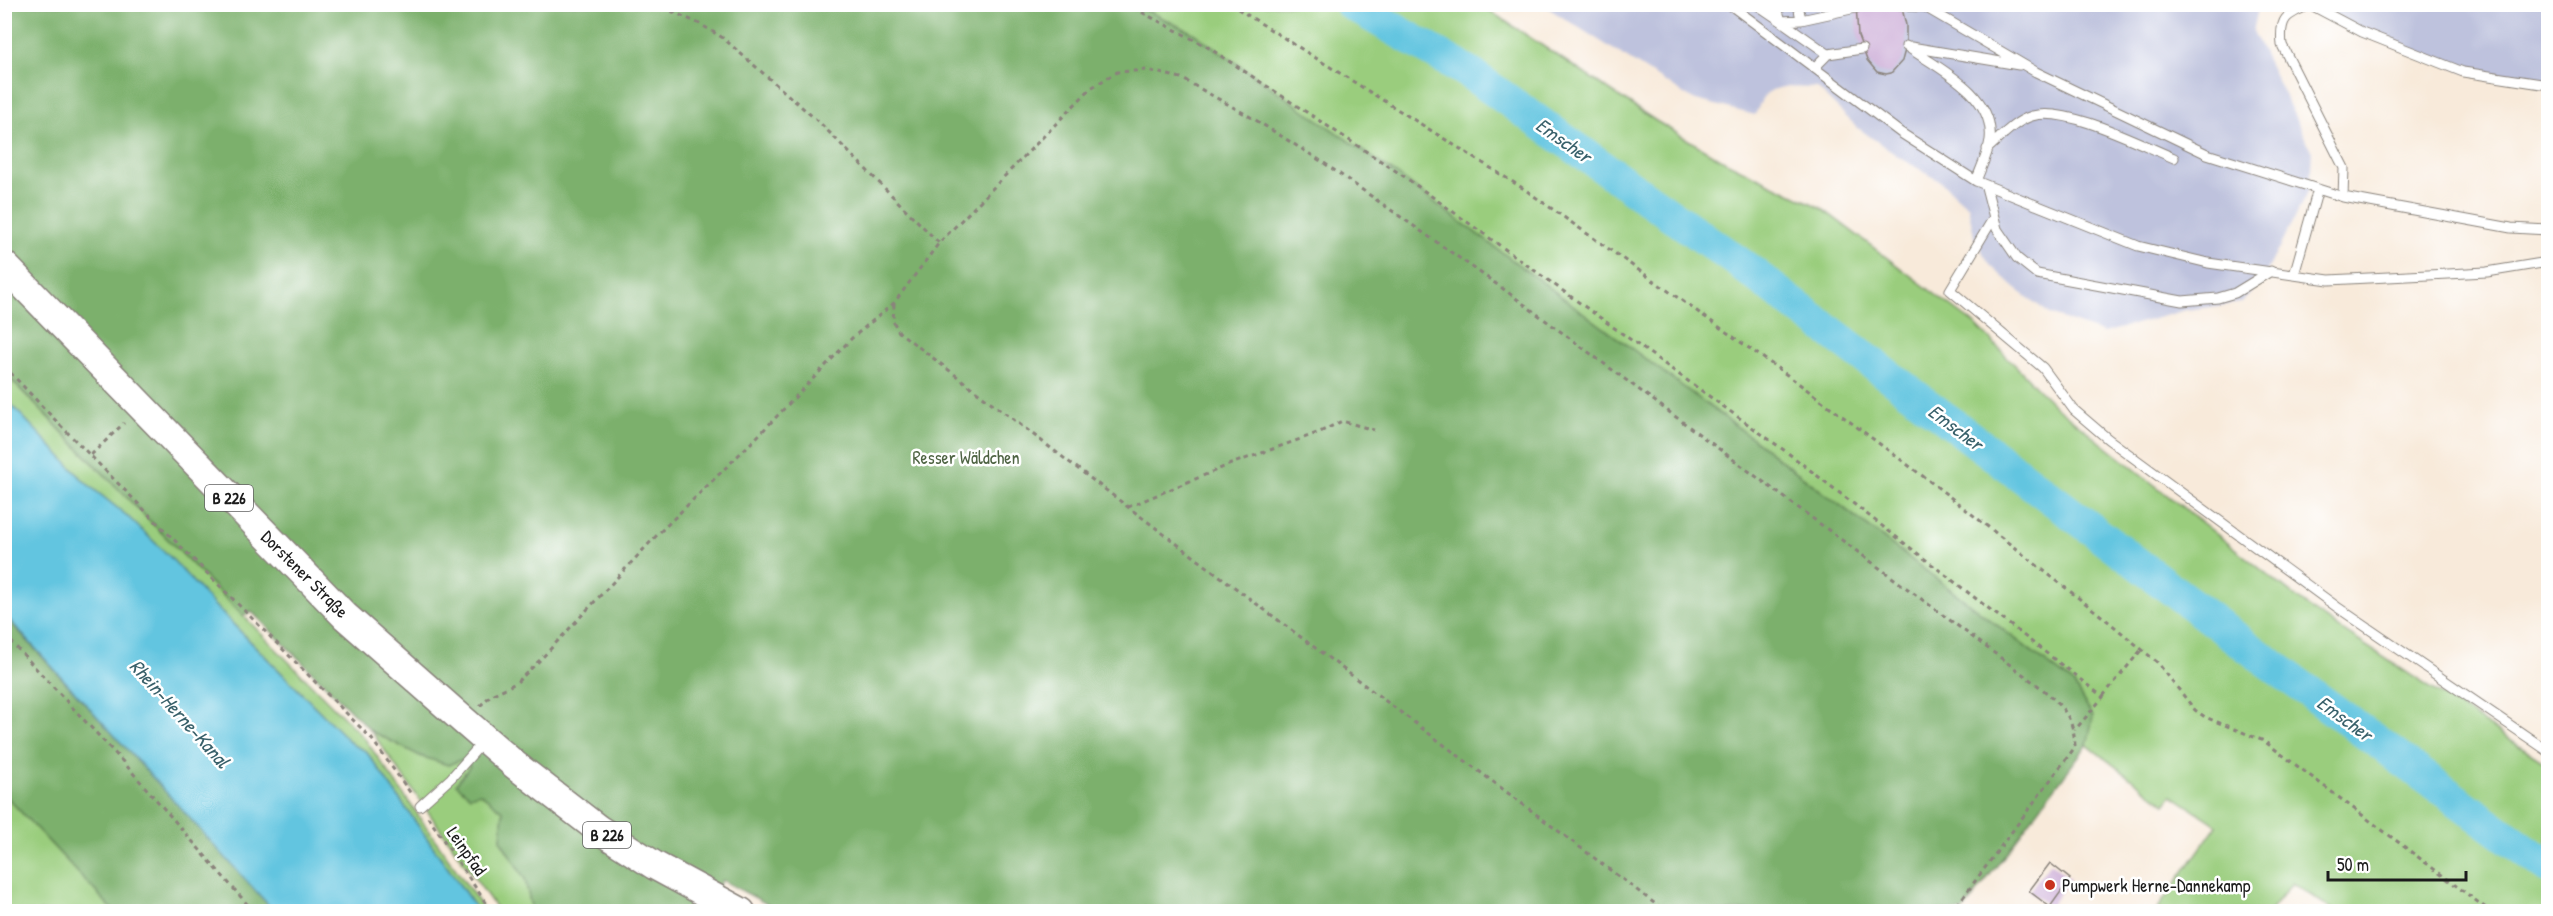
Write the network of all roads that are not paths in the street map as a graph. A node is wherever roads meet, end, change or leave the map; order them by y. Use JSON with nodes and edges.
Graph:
{"nodes":[{"id":1,"x":1729,"y":4,"type":"edge"},
{"id":2,"x":1756,"y":4,"type":"edge"},
{"id":3,"x":1776,"y":4,"type":"edge"},
{"id":4,"x":1798,"y":4,"type":"edge"},
{"id":5,"x":2309,"y":5,"type":"edge"},
{"id":6,"x":1901,"y":6,"type":"dead end"},
{"id":7,"x":1856,"y":8,"type":"dead end"},
{"id":8,"x":1801,"y":20,"type":"junction"},
{"id":9,"x":1781,"y":21,"type":"junction"},
{"id":10,"x":1862,"y":49,"type":"dead end"},
{"id":11,"x":1828,"y":54,"type":"junction"},
{"id":12,"x":2025,"y":66,"type":"junction"},
{"id":13,"x":1815,"y":67,"type":"junction"},
{"id":14,"x":2548,"y":85,"type":"edge"},
{"id":15,"x":1987,"y":148,"type":"junction"},
{"id":16,"x":2174,"y":158,"type":"dead end"},
{"id":17,"x":1976,"y":181,"type":"junction"},
{"id":18,"x":1986,"y":187,"type":"junction"},
{"id":19,"x":2318,"y":189,"type":"junction"},
{"id":20,"x":2343,"y":197,"type":"junction"},
{"id":21,"x":1994,"y":217,"type":"junction"},
{"id":22,"x":2548,"y":230,"type":"edge"},
{"id":23,"x":2548,"y":262,"type":"edge"},
{"id":24,"x":4,"y":265,"type":"edge"},
{"id":25,"x":2271,"y":271,"type":"junction"},
{"id":26,"x":2294,"y":275,"type":"junction"},
{"id":27,"x":485,"y":739,"type":"junction"},
{"id":28,"x":2548,"y":751,"type":"edge"},
{"id":29,"x":420,"y":806,"type":"road end"},
{"id":30,"x":741,"y":912,"type":"edge"}],
"edges":[{"from":1,"to":13,"type":"lane"},
{"from":2,"to":9,"type":"lane"},
{"from":3,"to":9,"type":"lane"},
{"from":4,"to":8,"type":"lane"},
{"from":5,"to":14,"type":"lane"},
{"from":5,"to":20,"type":"lane"},
{"from":6,"to":12,"type":"lane"},
{"from":7,"to":8,"type":"lane"},
{"from":8,"to":9,"type":"lane"},
{"from":9,"to":11,"type":"lane"},
{"from":10,"to":11,"type":"lane"},
{"from":11,"to":13,"type":"lane"},
{"from":12,"to":15,"type":"lane"},
{"from":12,"to":19,"type":"lane"},
{"from":13,"to":17,"type":"lane"},
{"from":15,"to":16,"type":"lane"},
{"from":15,"to":17,"type":"lane"},
{"from":17,"to":18,"type":"lane"},
{"from":18,"to":21,"type":"lane"},
{"from":18,"to":25,"type":"lane"},
{"from":19,"to":20,"type":"lane"},
{"from":19,"to":26,"type":"lane"},
{"from":20,"to":22,"type":"lane"},
{"from":21,"to":25,"type":"lane"},
{"from":21,"to":28,"type":"lane"},
{"from":23,"to":26,"type":"lane"},
{"from":24,"to":27,"type":"main road","name":"Dorstener Straße","number":"B 226"},
{"from":25,"to":26,"type":"lane"},
{"from":27,"to":29,"type":"lane"},
{"from":27,"to":30,"type":"main road","number":"B 226"}]}
